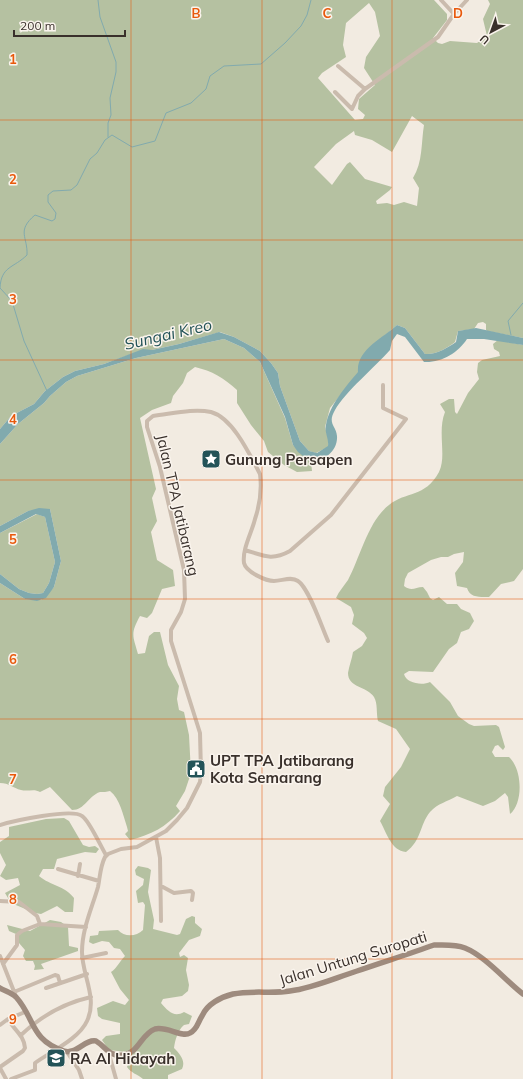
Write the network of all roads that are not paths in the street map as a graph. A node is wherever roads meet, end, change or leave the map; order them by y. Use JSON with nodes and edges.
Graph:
{"nodes":[{"id":1,"x":467,"y":0,"type":"edge"},
{"id":2,"x":444,"y":1,"type":"edge"},
{"id":3,"x":454,"y":14,"type":"junction"},
{"id":4,"x":338,"y":66,"type":"dead end"},
{"id":5,"x":365,"y":89,"type":"junction"},
{"id":6,"x":335,"y":92,"type":"dead end"},
{"id":7,"x":383,"y":385,"type":"dead end"},
{"id":8,"x":245,"y":550,"type":"junction"},
{"id":9,"x":328,"y":641,"type":"dead end"},
{"id":10,"x":0,"y":825,"type":"edge"},
{"id":11,"x":156,"y":837,"type":"junction"},
{"id":12,"x":106,"y":855,"type":"junction"},
{"id":13,"x":80,"y":864,"type":"dead end"},
{"id":14,"x":58,"y":869,"type":"dead end"},
{"id":15,"x":78,"y":876,"type":"junction"},
{"id":16,"x":99,"y":881,"type":"junction"},
{"id":17,"x":161,"y":886,"type":"junction"},
{"id":18,"x":192,"y":900,"type":"dead end"},
{"id":19,"x":0,"y":901,"type":"edge"},
{"id":20,"x":161,"y":920,"type":"dead end"},
{"id":21,"x":40,"y":924,"type":"junction"},
{"id":22,"x":86,"y":927,"type":"junction"},
{"id":23,"x":106,"y":953,"type":"dead end"},
{"id":24,"x":0,"y":956,"type":"edge"},
{"id":25,"x":82,"y":958,"type":"junction"},
{"id":26,"x":2,"y":967,"type":"edge"},
{"id":27,"x":87,"y":974,"type":"junction"},
{"id":28,"x":60,"y":983,"type":"junction"},
{"id":29,"x":0,"y":988,"type":"edge"},
{"id":30,"x":46,"y":988,"type":"dead end"},
{"id":31,"x":15,"y":994,"type":"junction"},
{"id":32,"x":523,"y":994,"type":"edge"},
{"id":33,"x":91,"y":997,"type":"junction"},
{"id":34,"x":25,"y":1012,"type":"junction"},
{"id":35,"x":8,"y":1019,"type":"junction"},
{"id":36,"x":0,"y":1025,"type":"edge"},
{"id":37,"x":32,"y":1025,"type":"junction"},
{"id":38,"x":20,"y":1035,"type":"junction"},
{"id":39,"x":58,"y":1048,"type":"junction"},
{"id":40,"x":67,"y":1052,"type":"junction"},
{"id":41,"x":109,"y":1054,"type":"junction"},
{"id":42,"x":0,"y":1068,"type":"edge"},
{"id":43,"x":82,"y":1077,"type":"edge"},
{"id":44,"x":6,"y":1079,"type":"edge"},
{"id":45,"x":11,"y":1079,"type":"edge"},
{"id":46,"x":77,"y":1079,"type":"edge"},
{"id":47,"x":116,"y":1079,"type":"edge"}],
"edges":[{"from":1,"to":3,"type":"street"},
{"from":2,"to":3,"type":"street"},
{"from":3,"to":5,"type":"street"},
{"from":4,"to":5,"type":"street"},
{"from":5,"to":6,"type":"street"},
{"from":7,"to":8,"type":"street"},
{"from":8,"to":9,"type":"street"},
{"from":8,"to":11,"type":"street","name":"Jalan TPA Jatibarang"},
{"from":10,"to":12,"type":"street"},
{"from":11,"to":12,"type":"street","name":"Jalan TPA Jatibarang"},
{"from":11,"to":17,"type":"street"},
{"from":12,"to":16,"type":"street"},
{"from":13,"to":15,"type":"street"},
{"from":14,"to":15,"type":"street"},
{"from":15,"to":16,"type":"street"},
{"from":16,"to":22,"type":"street"},
{"from":17,"to":18,"type":"street"},
{"from":17,"to":20,"type":"street"},
{"from":19,"to":21,"type":"street"},
{"from":21,"to":22,"type":"street"},
{"from":21,"to":26,"type":"street"},
{"from":22,"to":25,"type":"street"},
{"from":23,"to":25,"type":"street"},
{"from":24,"to":26,"type":"street"},
{"from":25,"to":27,"type":"street"},
{"from":26,"to":31,"type":"street"},
{"from":27,"to":28,"type":"street"},
{"from":27,"to":33,"type":"street"},
{"from":28,"to":30,"type":"street"},
{"from":28,"to":31,"type":"street"},
{"from":29,"to":31,"type":"main road"},
{"from":31,"to":34,"type":"main road"},
{"from":32,"to":41,"type":"main road","name":"Jalan Untung Suropati"},
{"from":33,"to":37,"type":"street"},
{"from":33,"to":39,"type":"street"},
{"from":34,"to":35,"type":"street"},
{"from":34,"to":37,"type":"main road"},
{"from":35,"to":36,"type":"street"},
{"from":35,"to":38,"type":"street"},
{"from":37,"to":38,"type":"street"},
{"from":37,"to":39,"type":"main road"},
{"from":38,"to":42,"type":"street"},
{"from":39,"to":40,"type":"main road"},
{"from":39,"to":45,"type":"street"},
{"from":40,"to":41,"type":"main road"},
{"from":40,"to":43,"type":"street"},
{"from":41,"to":47,"type":"street"},
{"from":42,"to":44,"type":"street"},
{"from":43,"to":46,"type":"street"}]}
